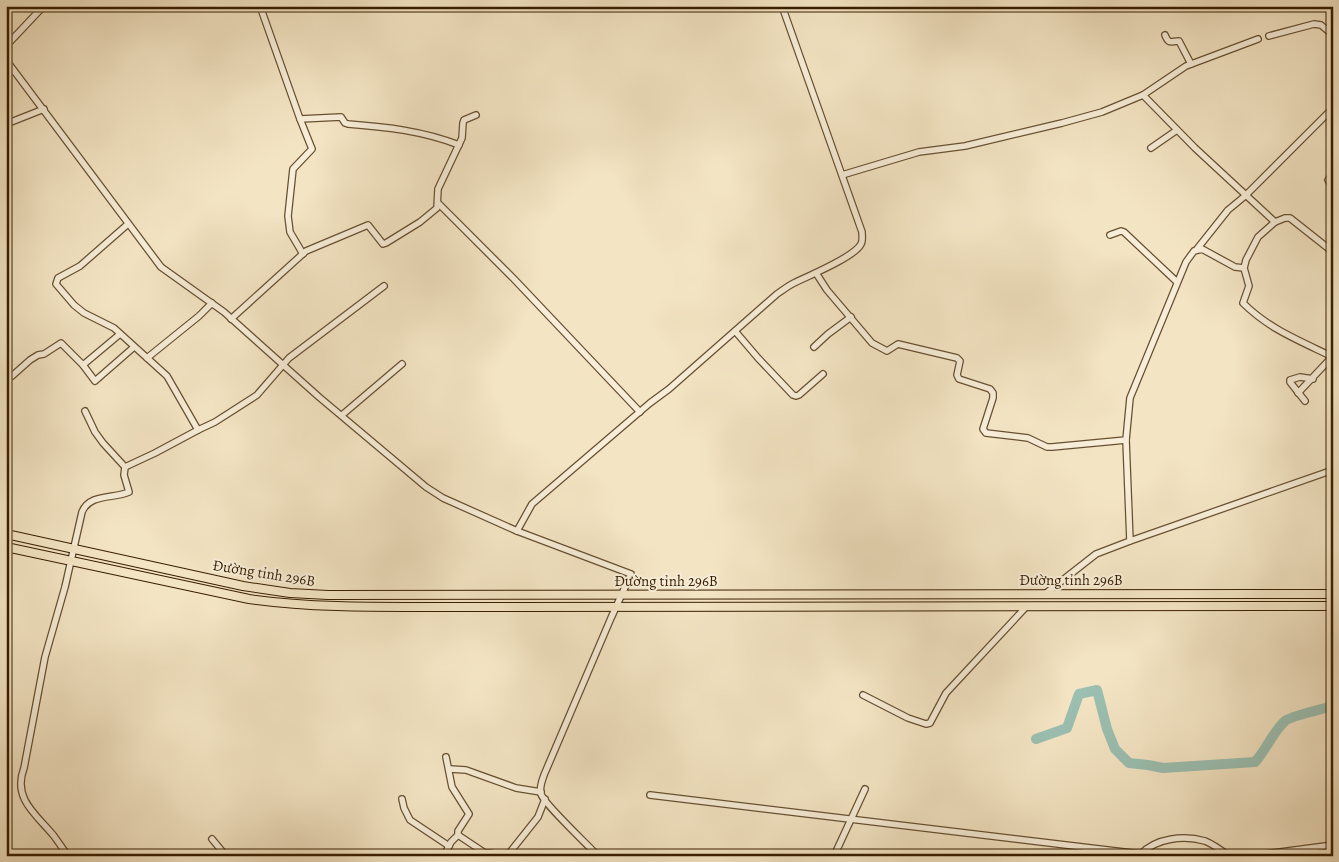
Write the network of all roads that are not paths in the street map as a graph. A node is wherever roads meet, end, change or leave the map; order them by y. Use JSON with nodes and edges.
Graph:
{"nodes":[{"id":1,"x":46,"y":6,"type":"edge"},
{"id":2,"x":260,"y":6,"type":"edge"},
{"id":3,"x":782,"y":6,"type":"edge"},
{"id":4,"x":1164,"y":35,"type":"dead end"},
{"id":5,"x":1333,"y":35,"type":"edge"},
{"id":6,"x":1269,"y":36,"type":"dead end"},
{"id":7,"x":1258,"y":39,"type":"dead end"},
{"id":8,"x":6,"y":46,"type":"edge"},
{"id":9,"x":6,"y":60,"type":"edge"},
{"id":10,"x":1191,"y":64,"type":"junction"},
{"id":11,"x":1143,"y":96,"type":"junction"},
{"id":12,"x":1333,"y":108,"type":"edge"},
{"id":13,"x":44,"y":110,"type":"junction"},
{"id":14,"x":476,"y":115,"type":"dead end"},
{"id":15,"x":300,"y":119,"type":"junction"},
{"id":16,"x":6,"y":124,"type":"edge"},
{"id":17,"x":1177,"y":130,"type":"junction"},
{"id":18,"x":459,"y":145,"type":"junction"},
{"id":19,"x":1151,"y":148,"type":"dead end"},
{"id":20,"x":1333,"y":174,"type":"edge"},
{"id":21,"x":842,"y":175,"type":"junction"},
{"id":22,"x":1333,"y":188,"type":"edge"},
{"id":23,"x":1245,"y":196,"type":"junction"},
{"id":24,"x":438,"y":203,"type":"junction"},
{"id":25,"x":1275,"y":222,"type":"junction"},
{"id":26,"x":128,"y":224,"type":"junction"},
{"id":27,"x":1110,"y":235,"type":"dead end"},
{"id":28,"x":1197,"y":249,"type":"junction"},
{"id":29,"x":1333,"y":252,"type":"edge"},
{"id":30,"x":302,"y":254,"type":"junction"},
{"id":31,"x":1244,"y":268,"type":"junction"},
{"id":32,"x":816,"y":273,"type":"junction"},
{"id":33,"x":1177,"y":282,"type":"junction"},
{"id":34,"x":384,"y":286,"type":"dead end"},
{"id":35,"x":212,"y":304,"type":"junction"},
{"id":36,"x":851,"y":318,"type":"junction"},
{"id":37,"x":231,"y":319,"type":"junction"},
{"id":38,"x":735,"y":331,"type":"junction"},
{"id":39,"x":120,"y":334,"type":"junction"},
{"id":40,"x":134,"y":347,"type":"junction"},
{"id":41,"x":814,"y":347,"type":"dead end"},
{"id":42,"x":1332,"y":357,"type":"edge"},
{"id":43,"x":147,"y":358,"type":"junction"},
{"id":44,"x":282,"y":364,"type":"junction"},
{"id":45,"x":402,"y":364,"type":"dead end"},
{"id":46,"x":83,"y":365,"type":"junction"},
{"id":47,"x":823,"y":374,"type":"dead end"},
{"id":48,"x":12,"y":376,"type":"dead end"},
{"id":49,"x":1313,"y":378,"type":"junction"},
{"id":50,"x":1298,"y":393,"type":"junction"},
{"id":51,"x":1305,"y":401,"type":"dead end"},
{"id":52,"x":85,"y":411,"type":"dead end"},
{"id":53,"x":640,"y":412,"type":"junction"},
{"id":54,"x":342,"y":416,"type":"junction"},
{"id":55,"x":198,"y":430,"type":"junction"},
{"id":56,"x":1126,"y":440,"type":"junction"},
{"id":57,"x":125,"y":467,"type":"junction"},
{"id":58,"x":1333,"y":470,"type":"edge"},
{"id":59,"x":517,"y":531,"type":"junction"},
{"id":60,"x":6,"y":534,"type":"edge"},
{"id":61,"x":1130,"y":542,"type":"junction"},
{"id":62,"x":6,"y":548,"type":"edge"},
{"id":63,"x":74,"y":549,"type":"junction"},
{"id":64,"x":70,"y":562,"type":"junction"},
{"id":65,"x":1045,"y":594,"type":"junction"},
{"id":66,"x":1333,"y":594,"type":"edge"},
{"id":67,"x":622,"y":595,"type":"junction"},
{"id":68,"x":617,"y":606,"type":"junction"},
{"id":69,"x":1333,"y":606,"type":"edge"},
{"id":70,"x":1026,"y":607,"type":"junction"},
{"id":71,"x":862,"y":695,"type":"dead end"},
{"id":72,"x":446,"y":757,"type":"dead end"},
{"id":73,"x":450,"y":770,"type":"junction"},
{"id":74,"x":865,"y":789,"type":"dead end"},
{"id":75,"x":541,"y":792,"type":"junction"},
{"id":76,"x":650,"y":795,"type":"dead end"},
{"id":77,"x":402,"y":799,"type":"dead end"},
{"id":78,"x":544,"y":800,"type":"junction"},
{"id":79,"x":852,"y":819,"type":"junction"},
{"id":80,"x":458,"y":835,"type":"junction"},
{"id":81,"x":212,"y":839,"type":"dead end"},
{"id":82,"x":1333,"y":845,"type":"edge"},
{"id":83,"x":448,"y":846,"type":"junction"},
{"id":84,"x":66,"y":855,"type":"edge"},
{"id":85,"x":1261,"y":855,"type":"edge"},
{"id":86,"x":226,"y":856,"type":"edge"},
{"id":87,"x":444,"y":856,"type":"edge"},
{"id":88,"x":496,"y":856,"type":"edge"},
{"id":89,"x":507,"y":856,"type":"edge"},
{"id":90,"x":598,"y":856,"type":"edge"},
{"id":91,"x":834,"y":856,"type":"edge"},
{"id":92,"x":1229,"y":856,"type":"edge"},
{"id":93,"x":1249,"y":856,"type":"edge"}],
"edges":[{"from":1,"to":8,"type":"street"},
{"from":2,"to":15,"type":"street"},
{"from":3,"to":21,"type":"street"},
{"from":4,"to":10,"type":"street"},
{"from":5,"to":6,"type":"street"},
{"from":7,"to":10,"type":"street"},
{"from":9,"to":13,"type":"street"},
{"from":10,"to":11,"type":"street"},
{"from":11,"to":17,"type":"street"},
{"from":11,"to":21,"type":"street"},
{"from":12,"to":23,"type":"street"},
{"from":13,"to":16,"type":"street"},
{"from":13,"to":26,"type":"street"},
{"from":14,"to":18,"type":"street"},
{"from":15,"to":18,"type":"street"},
{"from":15,"to":30,"type":"street"},
{"from":17,"to":19,"type":"street"},
{"from":17,"to":23,"type":"street"},
{"from":18,"to":24,"type":"street"},
{"from":20,"to":22,"type":"street"},
{"from":21,"to":32,"type":"street"},
{"from":23,"to":25,"type":"street"},
{"from":23,"to":28,"type":"street"},
{"from":24,"to":30,"type":"street"},
{"from":24,"to":53,"type":"street"},
{"from":25,"to":29,"type":"street"},
{"from":25,"to":31,"type":"street"},
{"from":26,"to":35,"type":"street"},
{"from":26,"to":39,"type":"street"},
{"from":27,"to":33,"type":"street"},
{"from":28,"to":31,"type":"street"},
{"from":28,"to":33,"type":"street"},
{"from":30,"to":37,"type":"street"},
{"from":31,"to":42,"type":"street"},
{"from":32,"to":36,"type":"street"},
{"from":32,"to":38,"type":"street"},
{"from":33,"to":56,"type":"street"},
{"from":34,"to":44,"type":"street"},
{"from":35,"to":37,"type":"street"},
{"from":35,"to":43,"type":"street"},
{"from":36,"to":41,"type":"street"},
{"from":36,"to":56,"type":"street"},
{"from":37,"to":44,"type":"street"},
{"from":38,"to":47,"type":"street"},
{"from":38,"to":53,"type":"street"},
{"from":39,"to":40,"type":"street"},
{"from":39,"to":46,"type":"street"},
{"from":40,"to":43,"type":"street"},
{"from":40,"to":46,"type":"street"},
{"from":42,"to":49,"type":"street"},
{"from":43,"to":55,"type":"street"},
{"from":44,"to":54,"type":"street"},
{"from":44,"to":55,"type":"street"},
{"from":45,"to":54,"type":"street"},
{"from":46,"to":48,"type":"street"},
{"from":49,"to":50,"type":"street"},
{"from":49,"to":50,"type":"street"},
{"from":50,"to":51,"type":"street"},
{"from":52,"to":57,"type":"street"},
{"from":53,"to":59,"type":"street"},
{"from":54,"to":59,"type":"street"},
{"from":55,"to":57,"type":"street"},
{"from":56,"to":61,"type":"street"},
{"from":57,"to":63,"type":"street"},
{"from":58,"to":61,"type":"street"},
{"from":59,"to":67,"type":"street"},
{"from":60,"to":63,"type":"main road","name":"Đường tỉnh 296B"},
{"from":61,"to":65,"type":"street"},
{"from":62,"to":64,"type":"main road","name":"Đường tỉnh 296B"},
{"from":63,"to":64,"type":"street"},
{"from":63,"to":67,"type":"main road","name":"Đường tỉnh 296B"},
{"from":64,"to":68,"type":"main road","name":"Đường tỉnh 296B"},
{"from":64,"to":84,"type":"street"},
{"from":65,"to":66,"type":"main road","name":"Đường tỉnh 296B"},
{"from":65,"to":67,"type":"main road","name":"Đường tỉnh 296B"},
{"from":67,"to":68,"type":"street"},
{"from":68,"to":70,"type":"main road","name":"Đường tỉnh 296B"},
{"from":68,"to":75,"type":"street"},
{"from":69,"to":70,"type":"main road","name":"Đường tỉnh 296B"},
{"from":70,"to":71,"type":"street"},
{"from":72,"to":73,"type":"street"},
{"from":73,"to":75,"type":"street"},
{"from":73,"to":80,"type":"street"},
{"from":74,"to":79,"type":"street"},
{"from":75,"to":78,"type":"street"},
{"from":76,"to":79,"type":"street"},
{"from":77,"to":83,"type":"street"},
{"from":78,"to":89,"type":"street"},
{"from":78,"to":90,"type":"street"},
{"from":79,"to":91,"type":"street"},
{"from":79,"to":92,"type":"street"},
{"from":80,"to":83,"type":"street"},
{"from":80,"to":88,"type":"street"},
{"from":81,"to":86,"type":"street"},
{"from":82,"to":85,"type":"street"},
{"from":83,"to":87,"type":"street"},
{"from":85,"to":93,"type":"street"}]}
